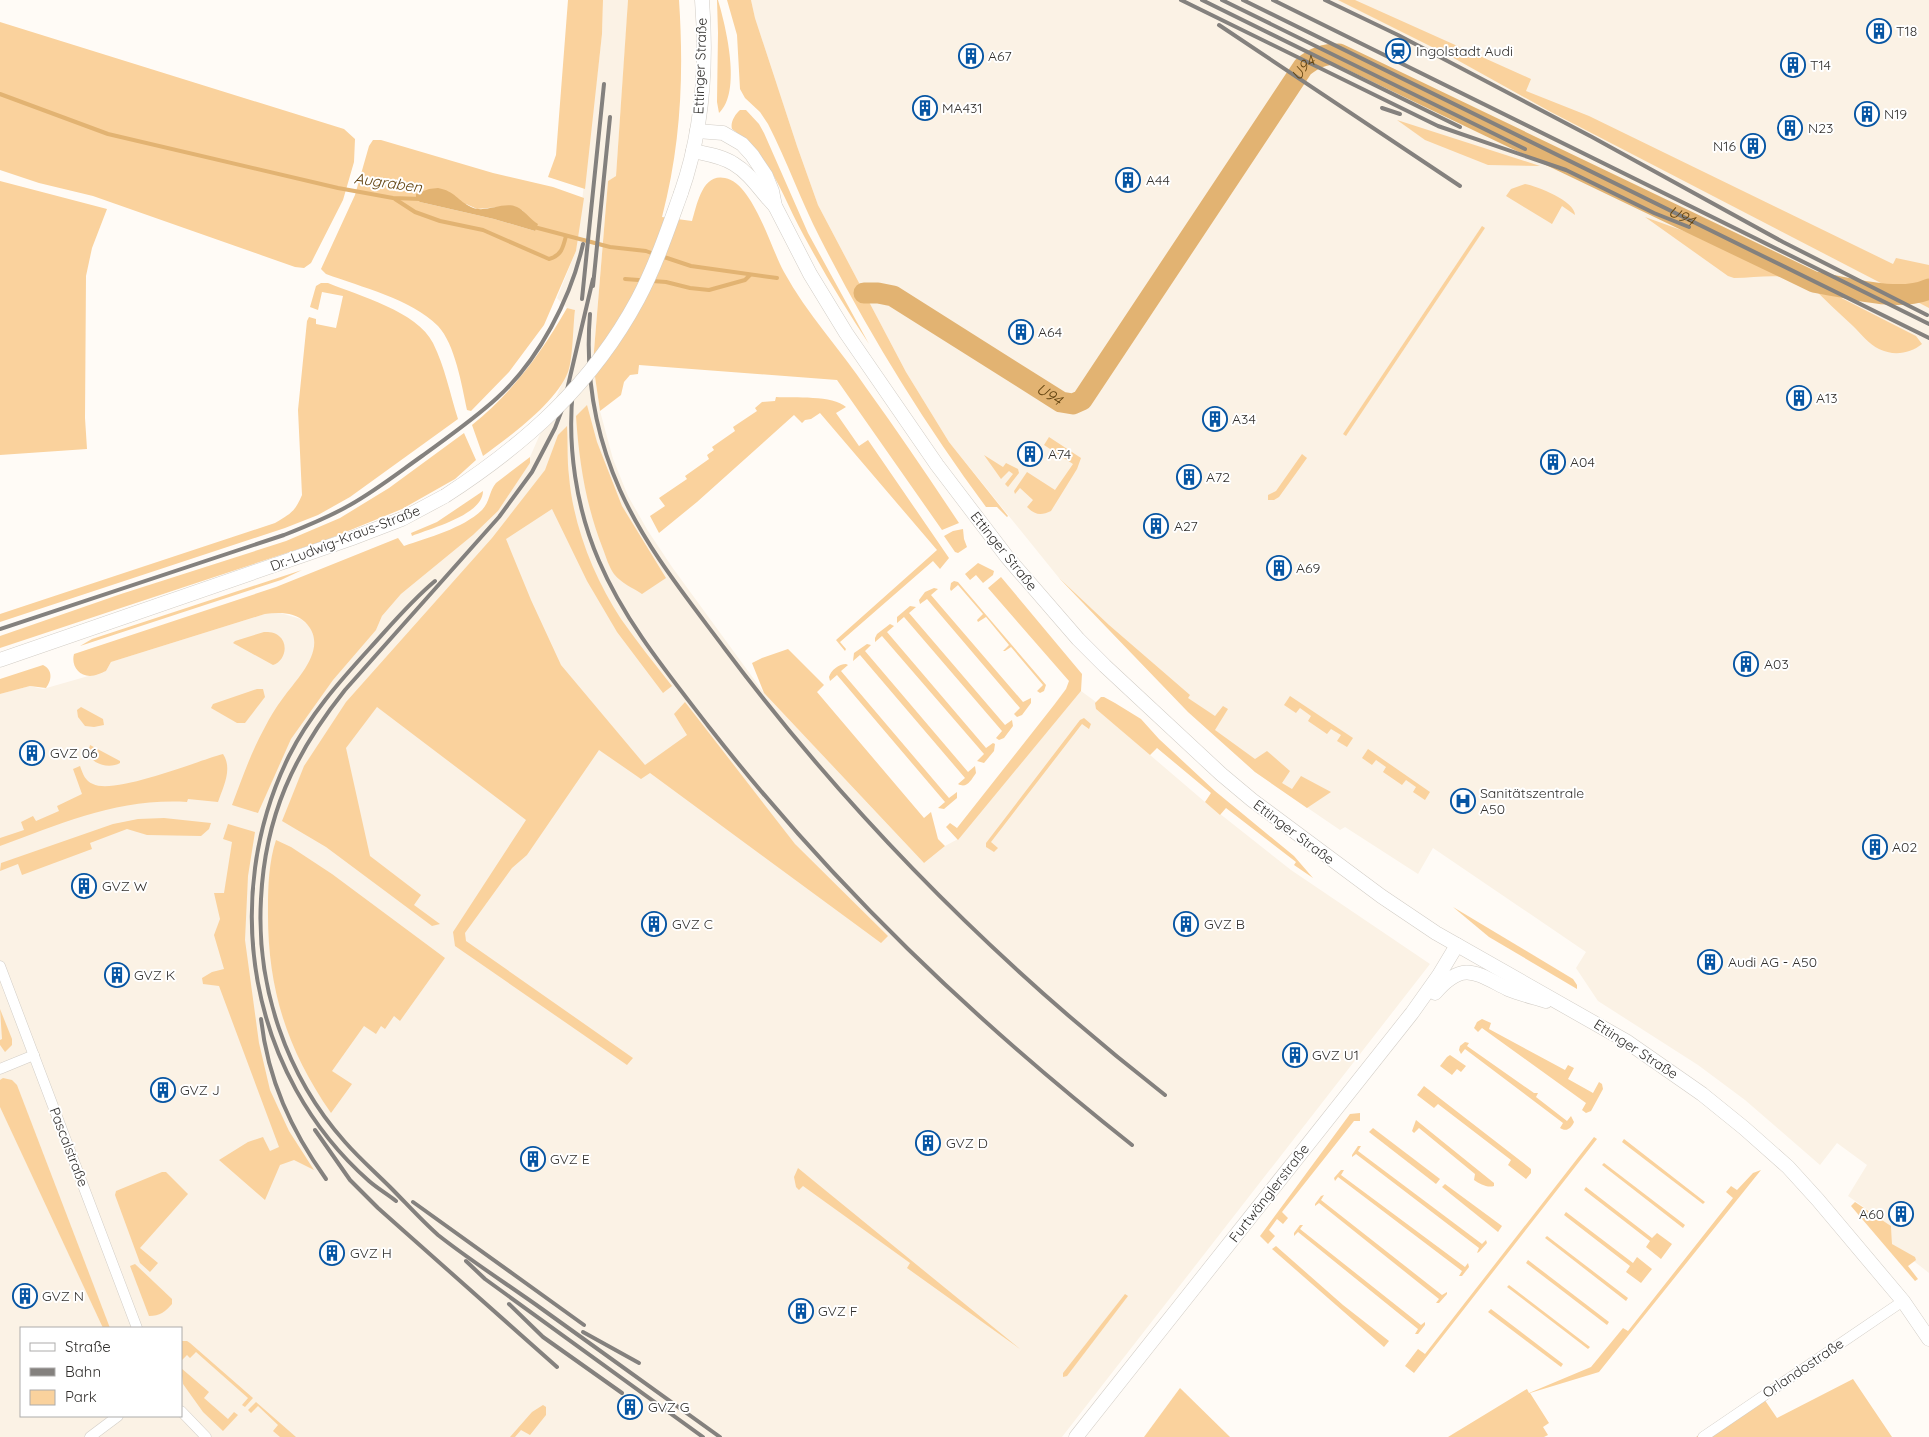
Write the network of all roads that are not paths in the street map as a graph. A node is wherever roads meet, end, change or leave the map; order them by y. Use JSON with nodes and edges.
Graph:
{"nodes":[{"id":1,"x":702,"y":0,"type":"edge"},
{"id":2,"x":697,"y":131,"type":"junction"},
{"id":3,"x":693,"y":151,"type":"junction"},
{"id":4,"x":774,"y":206,"type":"junction"},
{"id":5,"x":0,"y":660,"type":"edge"},
{"id":6,"x":1457,"y":944,"type":"junction"},
{"id":7,"x":0,"y":966,"type":"edge"},
{"id":8,"x":1559,"y":1002,"type":"junction"},
{"id":9,"x":1412,"y":1013,"type":"junction"},
{"id":10,"x":34,"y":1055,"type":"junction"},
{"id":11,"x":0,"y":1069,"type":"edge"},
{"id":12,"x":1903,"y":1301,"type":"junction"},
{"id":13,"x":137,"y":1327,"type":"edge"},
{"id":14,"x":1929,"y":1339,"type":"edge"},
{"id":15,"x":182,"y":1412,"type":"edge"},
{"id":16,"x":117,"y":1417,"type":"edge"},
{"id":17,"x":90,"y":1437,"type":"edge"},
{"id":18,"x":206,"y":1437,"type":"edge"},
{"id":19,"x":1076,"y":1437,"type":"edge"},
{"id":20,"x":1703,"y":1437,"type":"edge"}],
"edges":[{"from":1,"to":2,"type":"main road","name":"Ettinger Straße"},
{"from":2,"to":3,"type":"main road","name":"Ettinger Straße"},
{"from":2,"to":4,"type":"main road","name":"Ettinger Straße"},
{"from":3,"to":4,"type":"main road","name":"Ettinger Straße"},
{"from":3,"to":5,"type":"main road","name":"Dr.-Ludwig-Kraus-Straße","bridge":true},
{"from":4,"to":6,"type":"main road","name":"Ettinger Straße"},
{"from":6,"to":8,"type":"main road","name":"Ettinger Straße"},
{"from":6,"to":9,"type":"main road","name":"Furtwänglerstraße"},
{"from":7,"to":10,"type":"street","name":"Pascalstraße"},
{"from":8,"to":9,"type":"main road"},
{"from":8,"to":12,"type":"main road","name":"Ettinger Straße"},
{"from":9,"to":19,"type":"main road","name":"Furtwänglerstraße"},
{"from":10,"to":11,"type":"street"},
{"from":10,"to":13,"type":"street","name":"Pascalstraße"},
{"from":12,"to":14,"type":"main road","name":"Ettinger Straße"},
{"from":12,"to":20,"type":"street","name":"Orlandostraße"},
{"from":15,"to":18,"type":"street"},
{"from":16,"to":17,"type":"street"}]}
